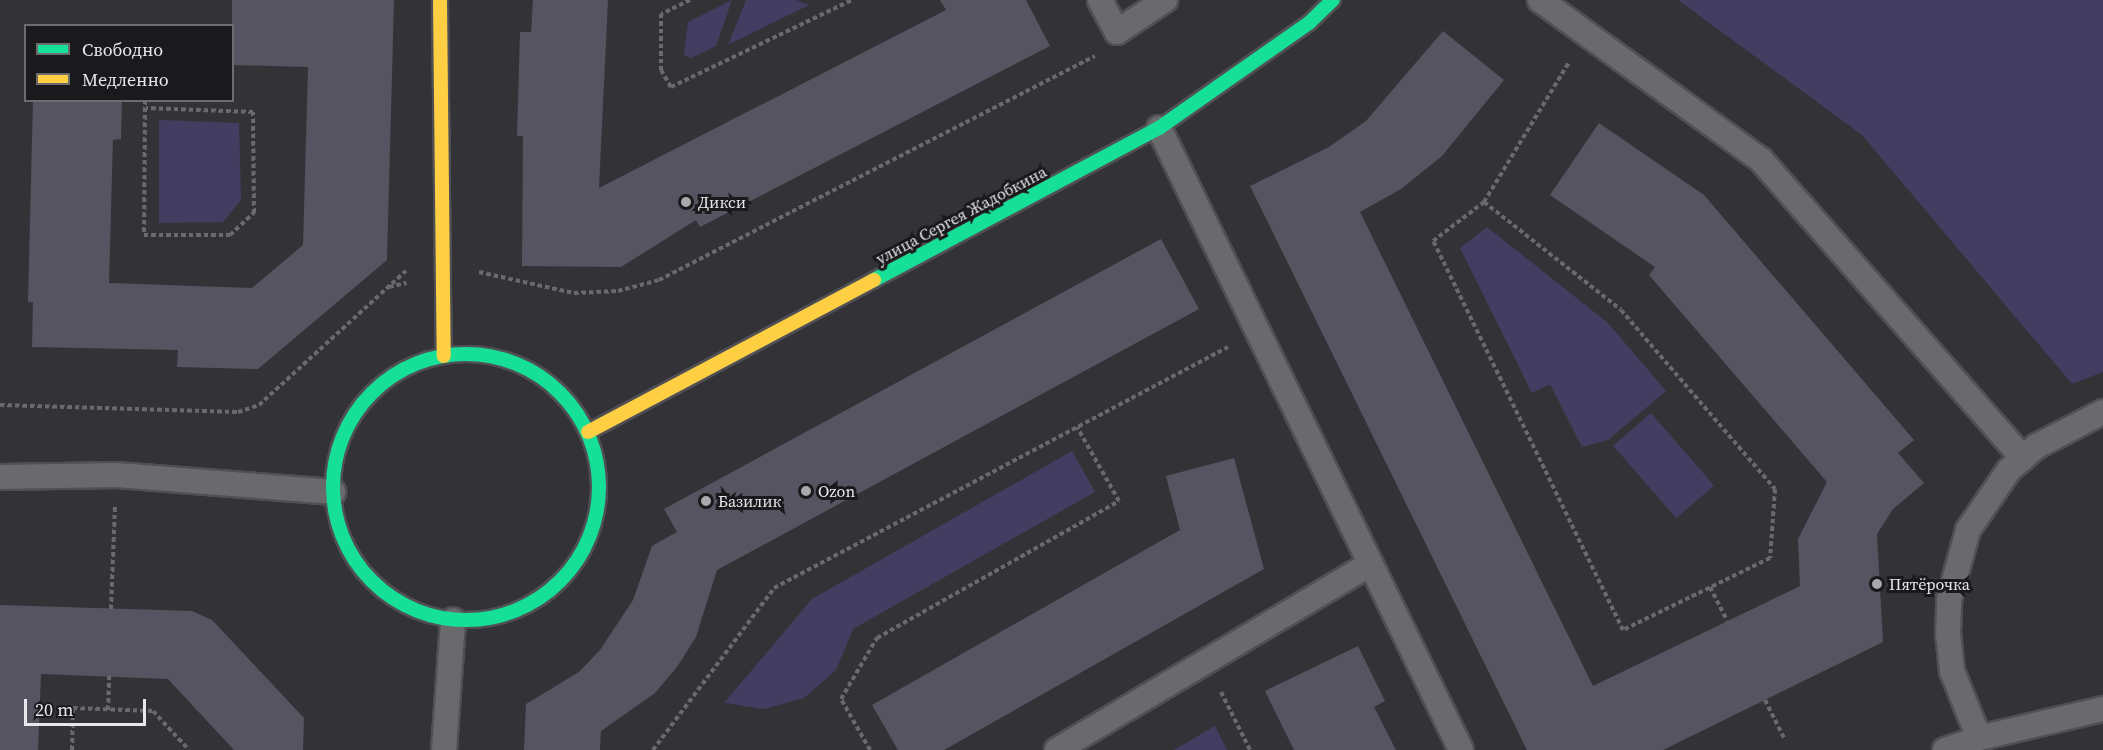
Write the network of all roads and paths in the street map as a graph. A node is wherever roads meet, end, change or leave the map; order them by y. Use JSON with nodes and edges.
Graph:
{"nodes":[{"id":1,"x":440,"y":0,"type":"edge"},
{"id":2,"x":690,"y":0,"type":"edge"},
{"id":3,"x":852,"y":0,"type":"edge"},
{"id":4,"x":1100,"y":0,"type":"edge"},
{"id":5,"x":1164,"y":0,"type":"edge"},
{"id":6,"x":1333,"y":0,"type":"edge"},
{"id":7,"x":1540,"y":0,"type":"edge"},
{"id":8,"x":1585,"y":36,"type":"junction"},
{"id":9,"x":1092,"y":45,"type":"dead end"},
{"id":10,"x":145,"y":102,"type":"edge"},
{"id":11,"x":146,"y":108,"type":"junction"},
{"id":12,"x":1159,"y":128,"type":"junction"},
{"id":13,"x":1484,"y":202,"type":"junction"},
{"id":14,"x":412,"y":266,"type":"dead end"},
{"id":15,"x":443,"y":276,"type":"junction"},
{"id":16,"x":390,"y":287,"type":"junction"},
{"id":17,"x":1256,"y":332,"type":"junction"},
{"id":18,"x":444,"y":356,"type":"junction"},
{"id":19,"x":0,"y":405,"type":"edge"},
{"id":20,"x":2103,"y":412,"type":"edge"},
{"id":21,"x":1077,"y":428,"type":"junction"},
{"id":22,"x":588,"y":432,"type":"junction"},
{"id":23,"x":2023,"y":458,"type":"junction"},
{"id":24,"x":117,"y":476,"type":"junction"},
{"id":25,"x":0,"y":477,"type":"edge"},
{"id":26,"x":333,"y":492,"type":"junction"},
{"id":27,"x":1370,"y":564,"type":"junction"},
{"id":28,"x":1710,"y":587,"type":"junction"},
{"id":29,"x":111,"y":609,"type":"dead end"},
{"id":30,"x":453,"y":620,"type":"junction"},
{"id":31,"x":1726,"y":621,"type":"dead end"},
{"id":32,"x":1207,"y":661,"type":"junction"},
{"id":33,"x":109,"y":676,"type":"dead end"},
{"id":34,"x":1765,"y":700,"type":"dead end"},
{"id":35,"x":2103,"y":709,"type":"edge"},
{"id":36,"x":108,"y":710,"type":"junction"},
{"id":37,"x":1784,"y":738,"type":"dead end"},
{"id":38,"x":1979,"y":738,"type":"junction"},
{"id":39,"x":72,"y":750,"type":"edge"},
{"id":40,"x":189,"y":750,"type":"edge"},
{"id":41,"x":444,"y":750,"type":"edge"},
{"id":42,"x":653,"y":750,"type":"edge"},
{"id":43,"x":870,"y":750,"type":"edge"},
{"id":44,"x":1057,"y":750,"type":"edge"},
{"id":45,"x":1250,"y":750,"type":"edge"},
{"id":46,"x":1461,"y":750,"type":"edge"},
{"id":47,"x":1945,"y":750,"type":"edge"}],
"edges":[{"from":1,"to":15,"type":"street"},
{"from":2,"to":3,"type":"path"},
{"from":4,"to":5,"type":"lane"},
{"from":6,"to":12,"type":"street","name":"улица Сергея Жадобкина"},
{"from":7,"to":8,"type":"lane"},
{"from":8,"to":13,"type":"path"},
{"from":8,"to":23,"type":"lane"},
{"from":9,"to":15,"type":"path"},
{"from":10,"to":11,"type":"path"},
{"from":11,"to":11,"type":"path"},
{"from":12,"to":17,"type":"lane"},
{"from":12,"to":22,"type":"street","name":"улица Сергея Жадобкина"},
{"from":13,"to":28,"type":"path"},
{"from":13,"to":28,"type":"path"},
{"from":14,"to":16,"type":"path"},
{"from":15,"to":16,"type":"path"},
{"from":15,"to":18,"type":"street"},
{"from":16,"to":19,"type":"path"},
{"from":17,"to":21,"type":"path"},
{"from":17,"to":27,"type":"lane"},
{"from":18,"to":22,"type":"street"},
{"from":18,"to":26,"type":"street"},
{"from":20,"to":23,"type":"lane"},
{"from":21,"to":42,"type":"path"},
{"from":21,"to":43,"type":"path"},
{"from":22,"to":30,"type":"street"},
{"from":23,"to":38,"type":"lane"},
{"from":24,"to":25,"type":"lane"},
{"from":24,"to":26,"type":"lane"},
{"from":24,"to":29,"type":"path"},
{"from":26,"to":30,"type":"street"},
{"from":27,"to":32,"type":"lane"},
{"from":27,"to":46,"type":"lane"},
{"from":28,"to":31,"type":"path"},
{"from":30,"to":41,"type":"lane"},
{"from":32,"to":44,"type":"lane"},
{"from":32,"to":45,"type":"path"},
{"from":33,"to":36,"type":"path"},
{"from":34,"to":37,"type":"path"},
{"from":35,"to":38,"type":"lane"},
{"from":36,"to":39,"type":"path"},
{"from":36,"to":40,"type":"path"},
{"from":38,"to":47,"type":"lane"}]}
